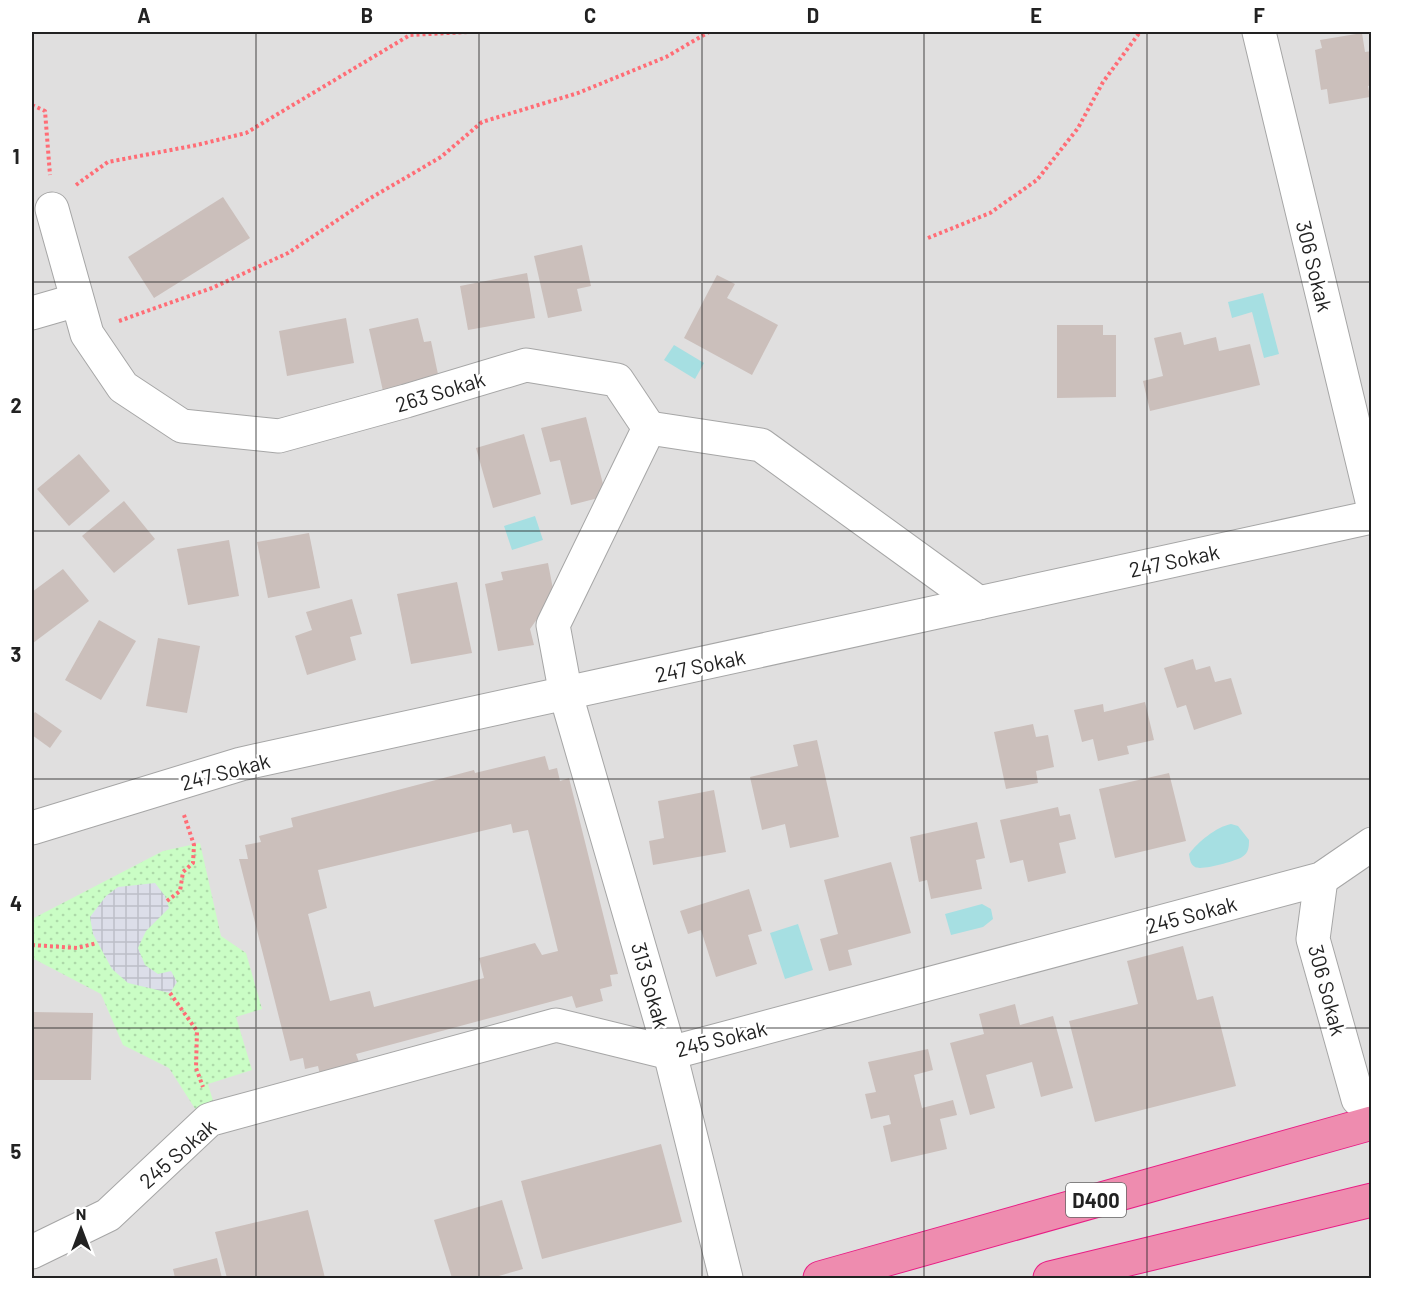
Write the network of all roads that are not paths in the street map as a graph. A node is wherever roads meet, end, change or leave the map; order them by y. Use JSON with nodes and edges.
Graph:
{"nodes":[{"id":1,"x":1259,"y":32,"type":"edge"},
{"id":2,"x":52,"y":209,"type":"road end"},
{"id":3,"x":77,"y":300,"type":"junction"},
{"id":4,"x":32,"y":313,"type":"edge"},
{"id":5,"x":648,"y":428,"type":"junction"},
{"id":6,"x":1371,"y":501,"type":"edge"},
{"id":7,"x":1371,"y":517,"type":"edge"},
{"id":8,"x":979,"y":603,"type":"junction"},
{"id":9,"x":566,"y":694,"type":"junction"},
{"id":10,"x":32,"y":828,"type":"edge"},
{"id":11,"x":1371,"y":844,"type":"edge"},
{"id":12,"x":1321,"y":879,"type":"junction"},
{"id":13,"x":670,"y":1053,"type":"junction"},
{"id":14,"x":1365,"y":1111,"type":"edge"},
{"id":15,"x":1371,"y":1200,"type":"edge"},
{"id":16,"x":32,"y":1252,"type":"edge"},
{"id":17,"x":726,"y":1278,"type":"edge"},
{"id":18,"x":820,"y":1278,"type":"edge"},
{"id":19,"x":1050,"y":1278,"type":"edge"}],
"edges":[{"from":1,"to":6,"type":"street","name":"306 Sokak"},
{"from":2,"to":3,"type":"street","name":"263 Sokak"},
{"from":3,"to":4,"type":"street"},
{"from":3,"to":5,"type":"street","name":"263 Sokak"},
{"from":5,"to":8,"type":"street"},
{"from":5,"to":9,"type":"street"},
{"from":7,"to":8,"type":"street","name":"247 Sokak"},
{"from":8,"to":9,"type":"street","name":"247 Sokak"},
{"from":9,"to":10,"type":"street","name":"247 Sokak"},
{"from":9,"to":13,"type":"street","name":"313 Sokak"},
{"from":11,"to":12,"type":"street","name":"245 Sokak"},
{"from":12,"to":13,"type":"street","name":"245 Sokak"},
{"from":12,"to":14,"type":"street","name":"306 Sokak"},
{"from":13,"to":16,"type":"street","name":"245 Sokak"},
{"from":13,"to":17,"type":"street","name":"313 Sokak"},
{"from":14,"to":18,"type":"highway","number":"D400"},
{"from":15,"to":19,"type":"highway"}]}
